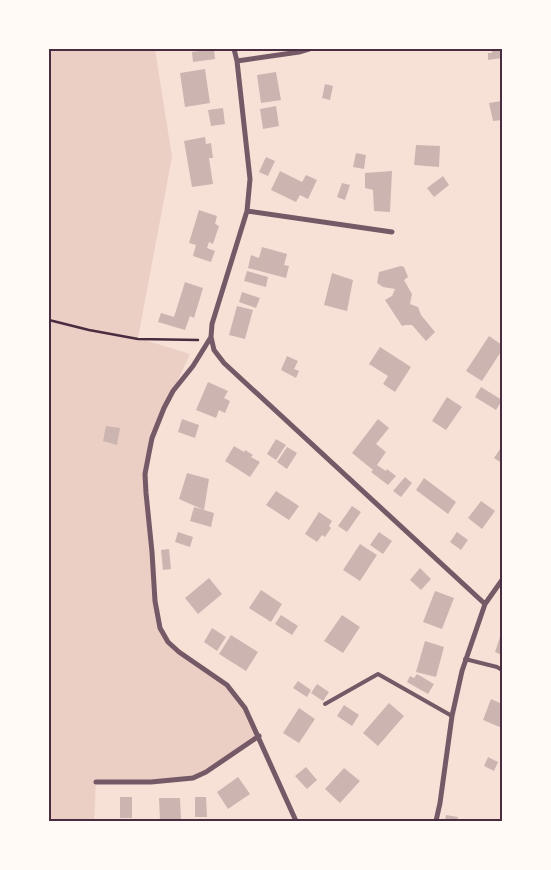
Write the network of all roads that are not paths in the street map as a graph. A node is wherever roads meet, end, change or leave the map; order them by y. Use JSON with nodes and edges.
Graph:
{"nodes":[{"id":1,"x":234,"y":49,"type":"edge"},
{"id":2,"x":309,"y":49,"type":"edge"},
{"id":3,"x":237,"y":61,"type":"junction"},
{"id":4,"x":247,"y":211,"type":"junction"},
{"id":5,"x":392,"y":232,"type":"dead end"},
{"id":6,"x":211,"y":337,"type":"junction"},
{"id":7,"x":502,"y":580,"type":"edge"},
{"id":8,"x":485,"y":604,"type":"junction"},
{"id":9,"x":465,"y":659,"type":"junction"},
{"id":10,"x":502,"y":670,"type":"edge"},
{"id":11,"x":325,"y":704,"type":"dead end"},
{"id":12,"x":452,"y":716,"type":"junction"},
{"id":13,"x":259,"y":736,"type":"junction"},
{"id":14,"x":96,"y":782,"type":"dead end"},
{"id":15,"x":296,"y":821,"type":"edge"},
{"id":16,"x":436,"y":821,"type":"edge"}],
"edges":[{"from":1,"to":3,"type":"street"},
{"from":2,"to":3,"type":"street"},
{"from":3,"to":4,"type":"street"},
{"from":4,"to":5,"type":"street"},
{"from":4,"to":6,"type":"street"},
{"from":6,"to":8,"type":"street"},
{"from":6,"to":13,"type":"street"},
{"from":7,"to":8,"type":"street"},
{"from":8,"to":9,"type":"street"},
{"from":9,"to":10,"type":"lane"},
{"from":9,"to":12,"type":"street"},
{"from":11,"to":12,"type":"lane"},
{"from":12,"to":16,"type":"street"},
{"from":13,"to":14,"type":"street"},
{"from":13,"to":15,"type":"street"}]}
